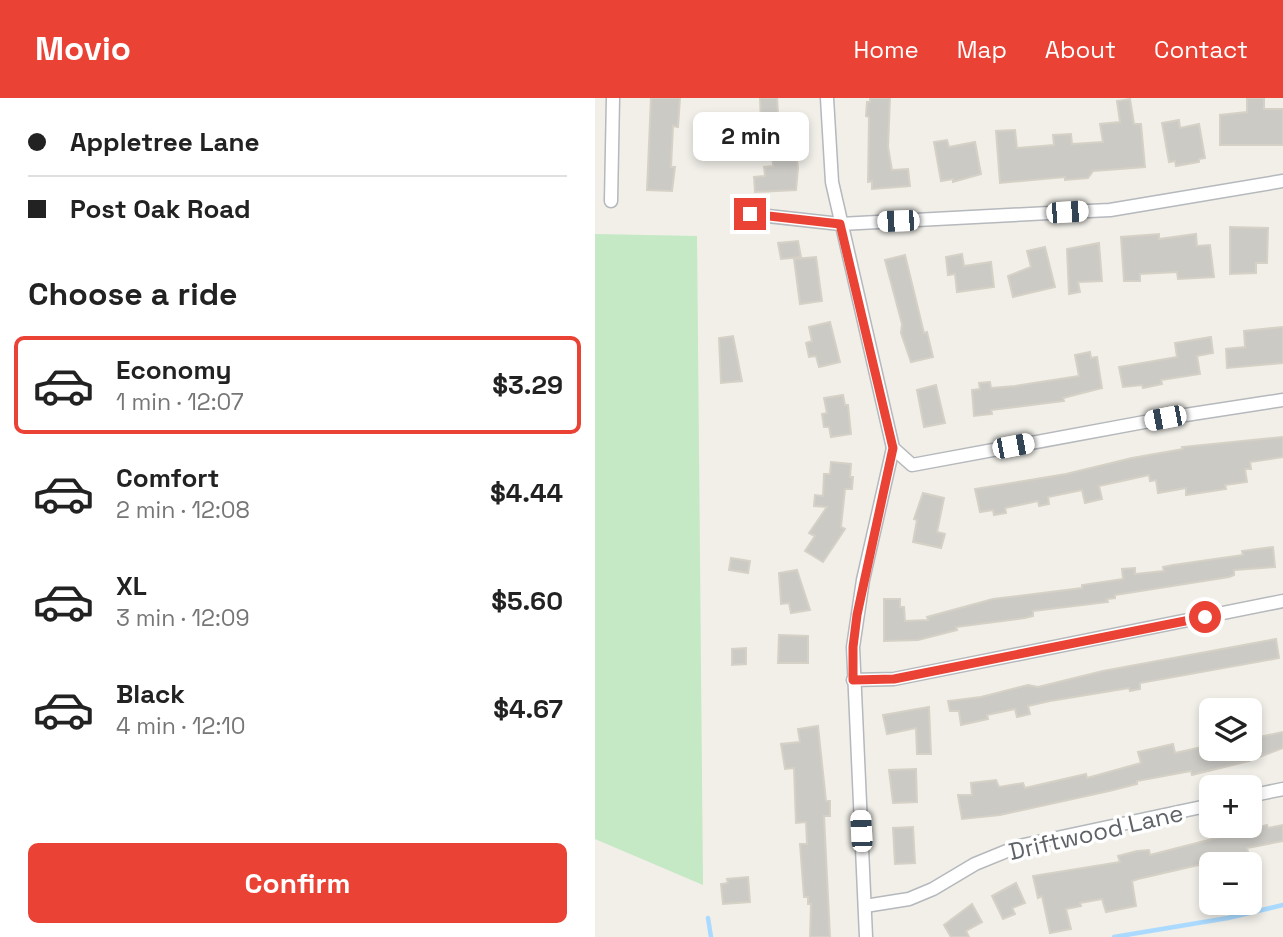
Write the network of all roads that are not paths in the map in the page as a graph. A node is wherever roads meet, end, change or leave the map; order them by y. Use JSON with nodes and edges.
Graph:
{"nodes":[{"id":1,"x":614,"y":98,"type":"edge"},
{"id":2,"x":827,"y":98,"type":"edge"},
{"id":3,"x":1283,"y":181,"type":"edge"},
{"id":4,"x":611,"y":201,"type":"dead end"},
{"id":5,"x":750,"y":214,"type":"dead end"},
{"id":6,"x":840,"y":224,"type":"junction"},
{"id":7,"x":1283,"y":400,"type":"edge"},
{"id":8,"x":893,"y":448,"type":"junction"},
{"id":9,"x":1283,"y":601,"type":"edge"},
{"id":10,"x":853,"y":680,"type":"junction"},
{"id":11,"x":1283,"y":789,"type":"edge"},
{"id":12,"x":1262,"y":793,"type":"edge"},
{"id":13,"x":1199,"y":807,"type":"edge"},
{"id":14,"x":865,"y":906,"type":"junction"},
{"id":15,"x":866,"y":937,"type":"edge"}],
"edges":[{"from":1,"to":4,"type":"street"},
{"from":2,"to":6,"type":"street"},
{"from":3,"to":6,"type":"street"},
{"from":5,"to":6,"type":"street"},
{"from":6,"to":8,"type":"street"},
{"from":7,"to":8,"type":"street"},
{"from":8,"to":10,"type":"street"},
{"from":9,"to":10,"type":"street"},
{"from":10,"to":14,"type":"street"},
{"from":11,"to":12,"type":"street"},
{"from":13,"to":14,"type":"street","name":"Driftwood Lane"},
{"from":14,"to":15,"type":"street"}]}
